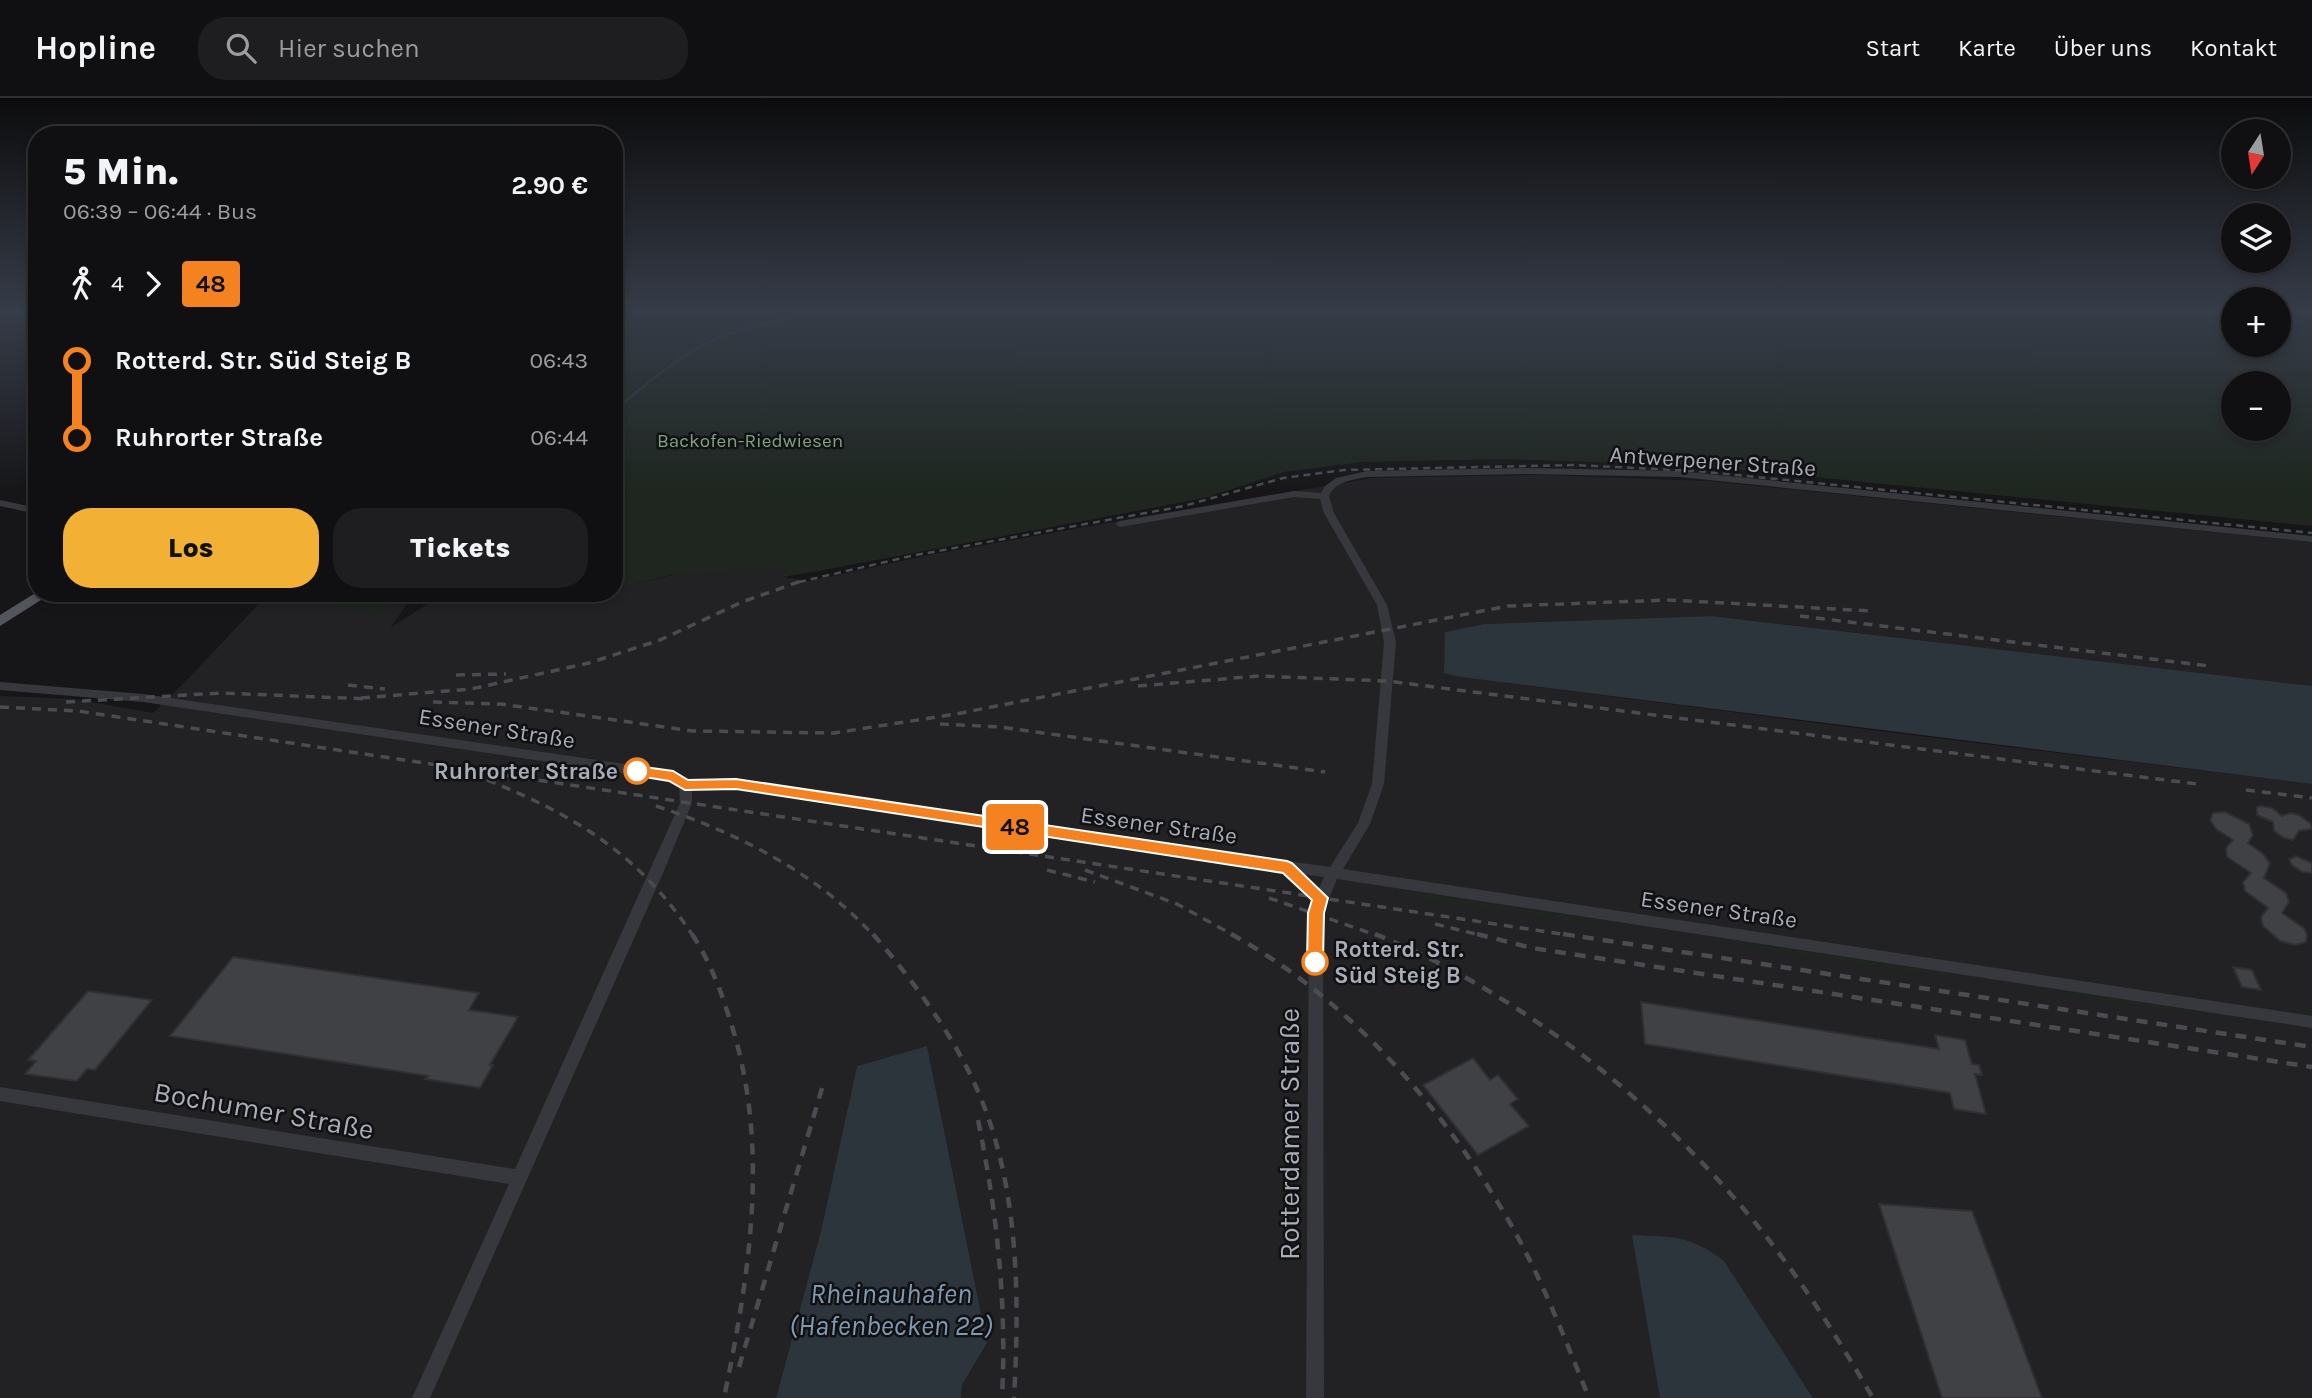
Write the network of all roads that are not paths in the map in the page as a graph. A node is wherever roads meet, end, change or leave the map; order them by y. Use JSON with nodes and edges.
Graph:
{"nodes":[{"id":1,"x":1324,"y":496,"type":"junction"},
{"id":2,"x":0,"y":503,"type":"edge"},
{"id":3,"x":28,"y":510,"type":"edge"},
{"id":4,"x":1120,"y":524,"type":"dead end"},
{"id":5,"x":2312,"y":539,"type":"edge"},
{"id":6,"x":31,"y":602,"type":"edge"},
{"id":7,"x":0,"y":621,"type":"edge"},
{"id":8,"x":0,"y":686,"type":"edge"},
{"id":9,"x":685,"y":785,"type":"junction"},
{"id":10,"x":1287,"y":867,"type":"junction"},
{"id":11,"x":1333,"y":874,"type":"junction"},
{"id":12,"x":1320,"y":898,"type":"junction"},
{"id":13,"x":2312,"y":1022,"type":"edge"},
{"id":14,"x":0,"y":1094,"type":"edge"},
{"id":15,"x":520,"y":1178,"type":"junction"},
{"id":16,"x":421,"y":1398,"type":"edge"},
{"id":17,"x":1315,"y":1398,"type":"edge"}],
"edges":[{"from":1,"to":4,"type":"street"},
{"from":1,"to":5,"type":"street","name":"Antwerpener Straße"},
{"from":1,"to":11,"type":"street","name":"Rotterdamer Straße"},
{"from":2,"to":3,"type":"street"},
{"from":6,"to":7,"type":"main road"},
{"from":8,"to":9,"type":"street","name":"Essener Straße"},
{"from":9,"to":10,"type":"street","name":"Essener Straße"},
{"from":9,"to":15,"type":"street"},
{"from":10,"to":11,"type":"street","name":"Essener Straße"},
{"from":10,"to":12,"type":"street"},
{"from":11,"to":12,"type":"street","name":"Rotterdamer Straße"},
{"from":11,"to":13,"type":"street","name":"Essener Straße"},
{"from":12,"to":17,"type":"street","name":"Rotterdamer Straße"},
{"from":14,"to":15,"type":"street","name":"Bochumer Straße"},
{"from":15,"to":16,"type":"street"}]}
